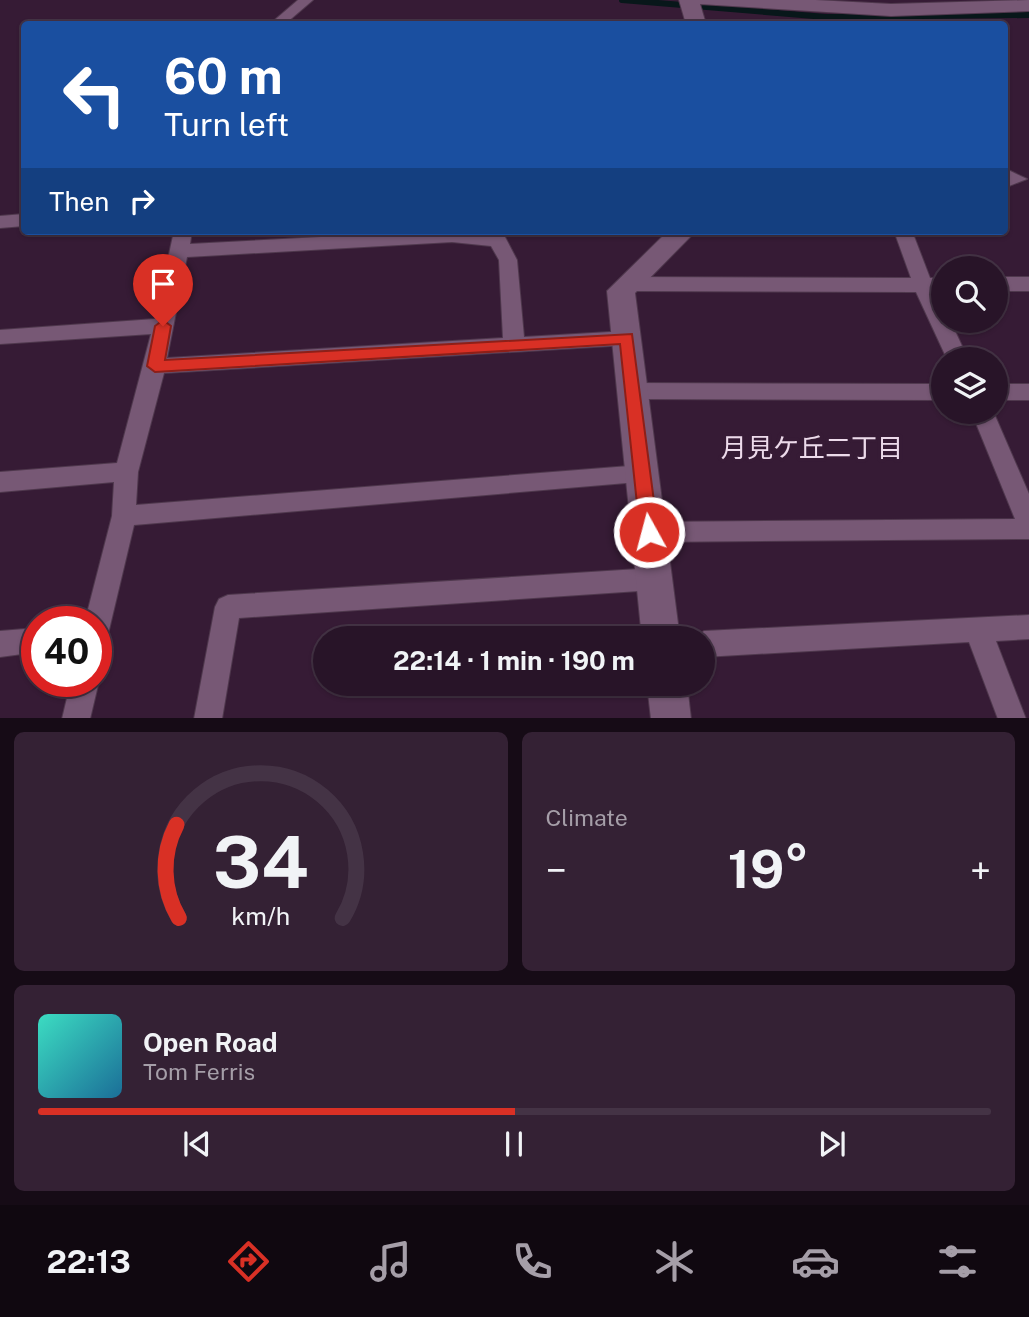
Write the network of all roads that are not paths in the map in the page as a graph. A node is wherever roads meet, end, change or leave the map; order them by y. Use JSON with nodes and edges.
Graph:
{"nodes":[{"id":1,"x":306,"y":0,"type":"edge"},
{"id":2,"x":889,"y":5,"type":"edge"},
{"id":3,"x":1029,"y":5,"type":"edge"},
{"id":4,"x":696,"y":8,"type":"edge"},
{"id":5,"x":281,"y":21,"type":"edge"},
{"id":6,"x":1029,"y":165,"type":"edge"},
{"id":7,"x":1009,"y":178,"type":"edge"},
{"id":8,"x":21,"y":220,"type":"edge"},
{"id":9,"x":0,"y":222,"type":"edge"},
{"id":10,"x":679,"y":235,"type":"edge"},
{"id":11,"x":905,"y":235,"type":"edge"},
{"id":12,"x":182,"y":241,"type":"edge"},
{"id":13,"x":931,"y":281,"type":"edge"},
{"id":14,"x":629,"y":284,"type":"junction"},
{"id":15,"x":1008,"y":284,"type":"edge"},
{"id":16,"x":1029,"y":284,"type":"edge"},
{"id":17,"x":931,"y":285,"type":"edge"},
{"id":18,"x":163,"y":326,"type":"junction"},
{"id":19,"x":0,"y":337,"type":"edge"},
{"id":20,"x":627,"y":338,"type":"junction"},
{"id":21,"x":514,"y":345,"type":"junction"},
{"id":22,"x":155,"y":366,"type":"junction"},
{"id":23,"x":633,"y":391,"type":"junction"},
{"id":24,"x":931,"y":392,"type":"edge"},
{"id":25,"x":1008,"y":392,"type":"edge"},
{"id":26,"x":1029,"y":392,"type":"edge"},
{"id":27,"x":988,"y":424,"type":"edge"},
{"id":28,"x":126,"y":472,"type":"junction"},
{"id":29,"x":642,"y":474,"type":"junction"},
{"id":30,"x":0,"y":482,"type":"edge"},
{"id":31,"x":124,"y":516,"type":"junction"},
{"id":32,"x":1029,"y":522,"type":"edge"},
{"id":33,"x":1029,"y":529,"type":"edge"},
{"id":34,"x":649,"y":532,"type":"junction"},
{"id":35,"x":654,"y":579,"type":"junction"},
{"id":36,"x":102,"y":606,"type":"edge"},
{"id":37,"x":659,"y":626,"type":"edge"},
{"id":38,"x":1029,"y":627,"type":"edge"},
{"id":39,"x":978,"y":630,"type":"junction"},
{"id":40,"x":21,"y":642,"type":"edge"},
{"id":41,"x":715,"y":643,"type":"edge"},
{"id":42,"x":0,"y":644,"type":"edge"},
{"id":43,"x":668,"y":696,"type":"edge"},
{"id":44,"x":81,"y":697,"type":"edge"},
{"id":45,"x":76,"y":718,"type":"edge"},
{"id":46,"x":208,"y":718,"type":"edge"},
{"id":47,"x":670,"y":718,"type":"edge"},
{"id":48,"x":1012,"y":718,"type":"edge"}],
"edges":[{"from":1,"to":5,"type":"street"},
{"from":2,"to":3,"type":"street"},
{"from":2,"to":4,"type":"street"},
{"from":6,"to":7,"type":"street"},
{"from":8,"to":9,"type":"street"},
{"from":10,"to":14,"type":"street"},
{"from":11,"to":13,"type":"street"},
{"from":12,"to":18,"type":"street"},
{"from":12,"to":21,"type":"street"},
{"from":14,"to":17,"type":"street"},
{"from":14,"to":20,"type":"street"},
{"from":15,"to":16,"type":"street"},
{"from":18,"to":19,"type":"street"},
{"from":18,"to":22,"type":"street"},
{"from":20,"to":21,"type":"street"},
{"from":20,"to":23,"type":"street"},
{"from":21,"to":22,"type":"street"},
{"from":22,"to":28,"type":"street"},
{"from":23,"to":24,"type":"street"},
{"from":23,"to":29,"type":"street"},
{"from":25,"to":26,"type":"street"},
{"from":27,"to":32,"type":"street"},
{"from":28,"to":30,"type":"street"},
{"from":28,"to":31,"type":"street"},
{"from":29,"to":31,"type":"street"},
{"from":29,"to":34,"type":"street"},
{"from":31,"to":36,"type":"street"},
{"from":33,"to":34,"type":"street"},
{"from":34,"to":35,"type":"street"},
{"from":35,"to":37,"type":"street"},
{"from":35,"to":46,"type":"street"},
{"from":38,"to":39,"type":"street"},
{"from":39,"to":41,"type":"street"},
{"from":39,"to":48,"type":"street"},
{"from":40,"to":42,"type":"street"},
{"from":43,"to":47,"type":"street"},
{"from":44,"to":45,"type":"street"}]}
